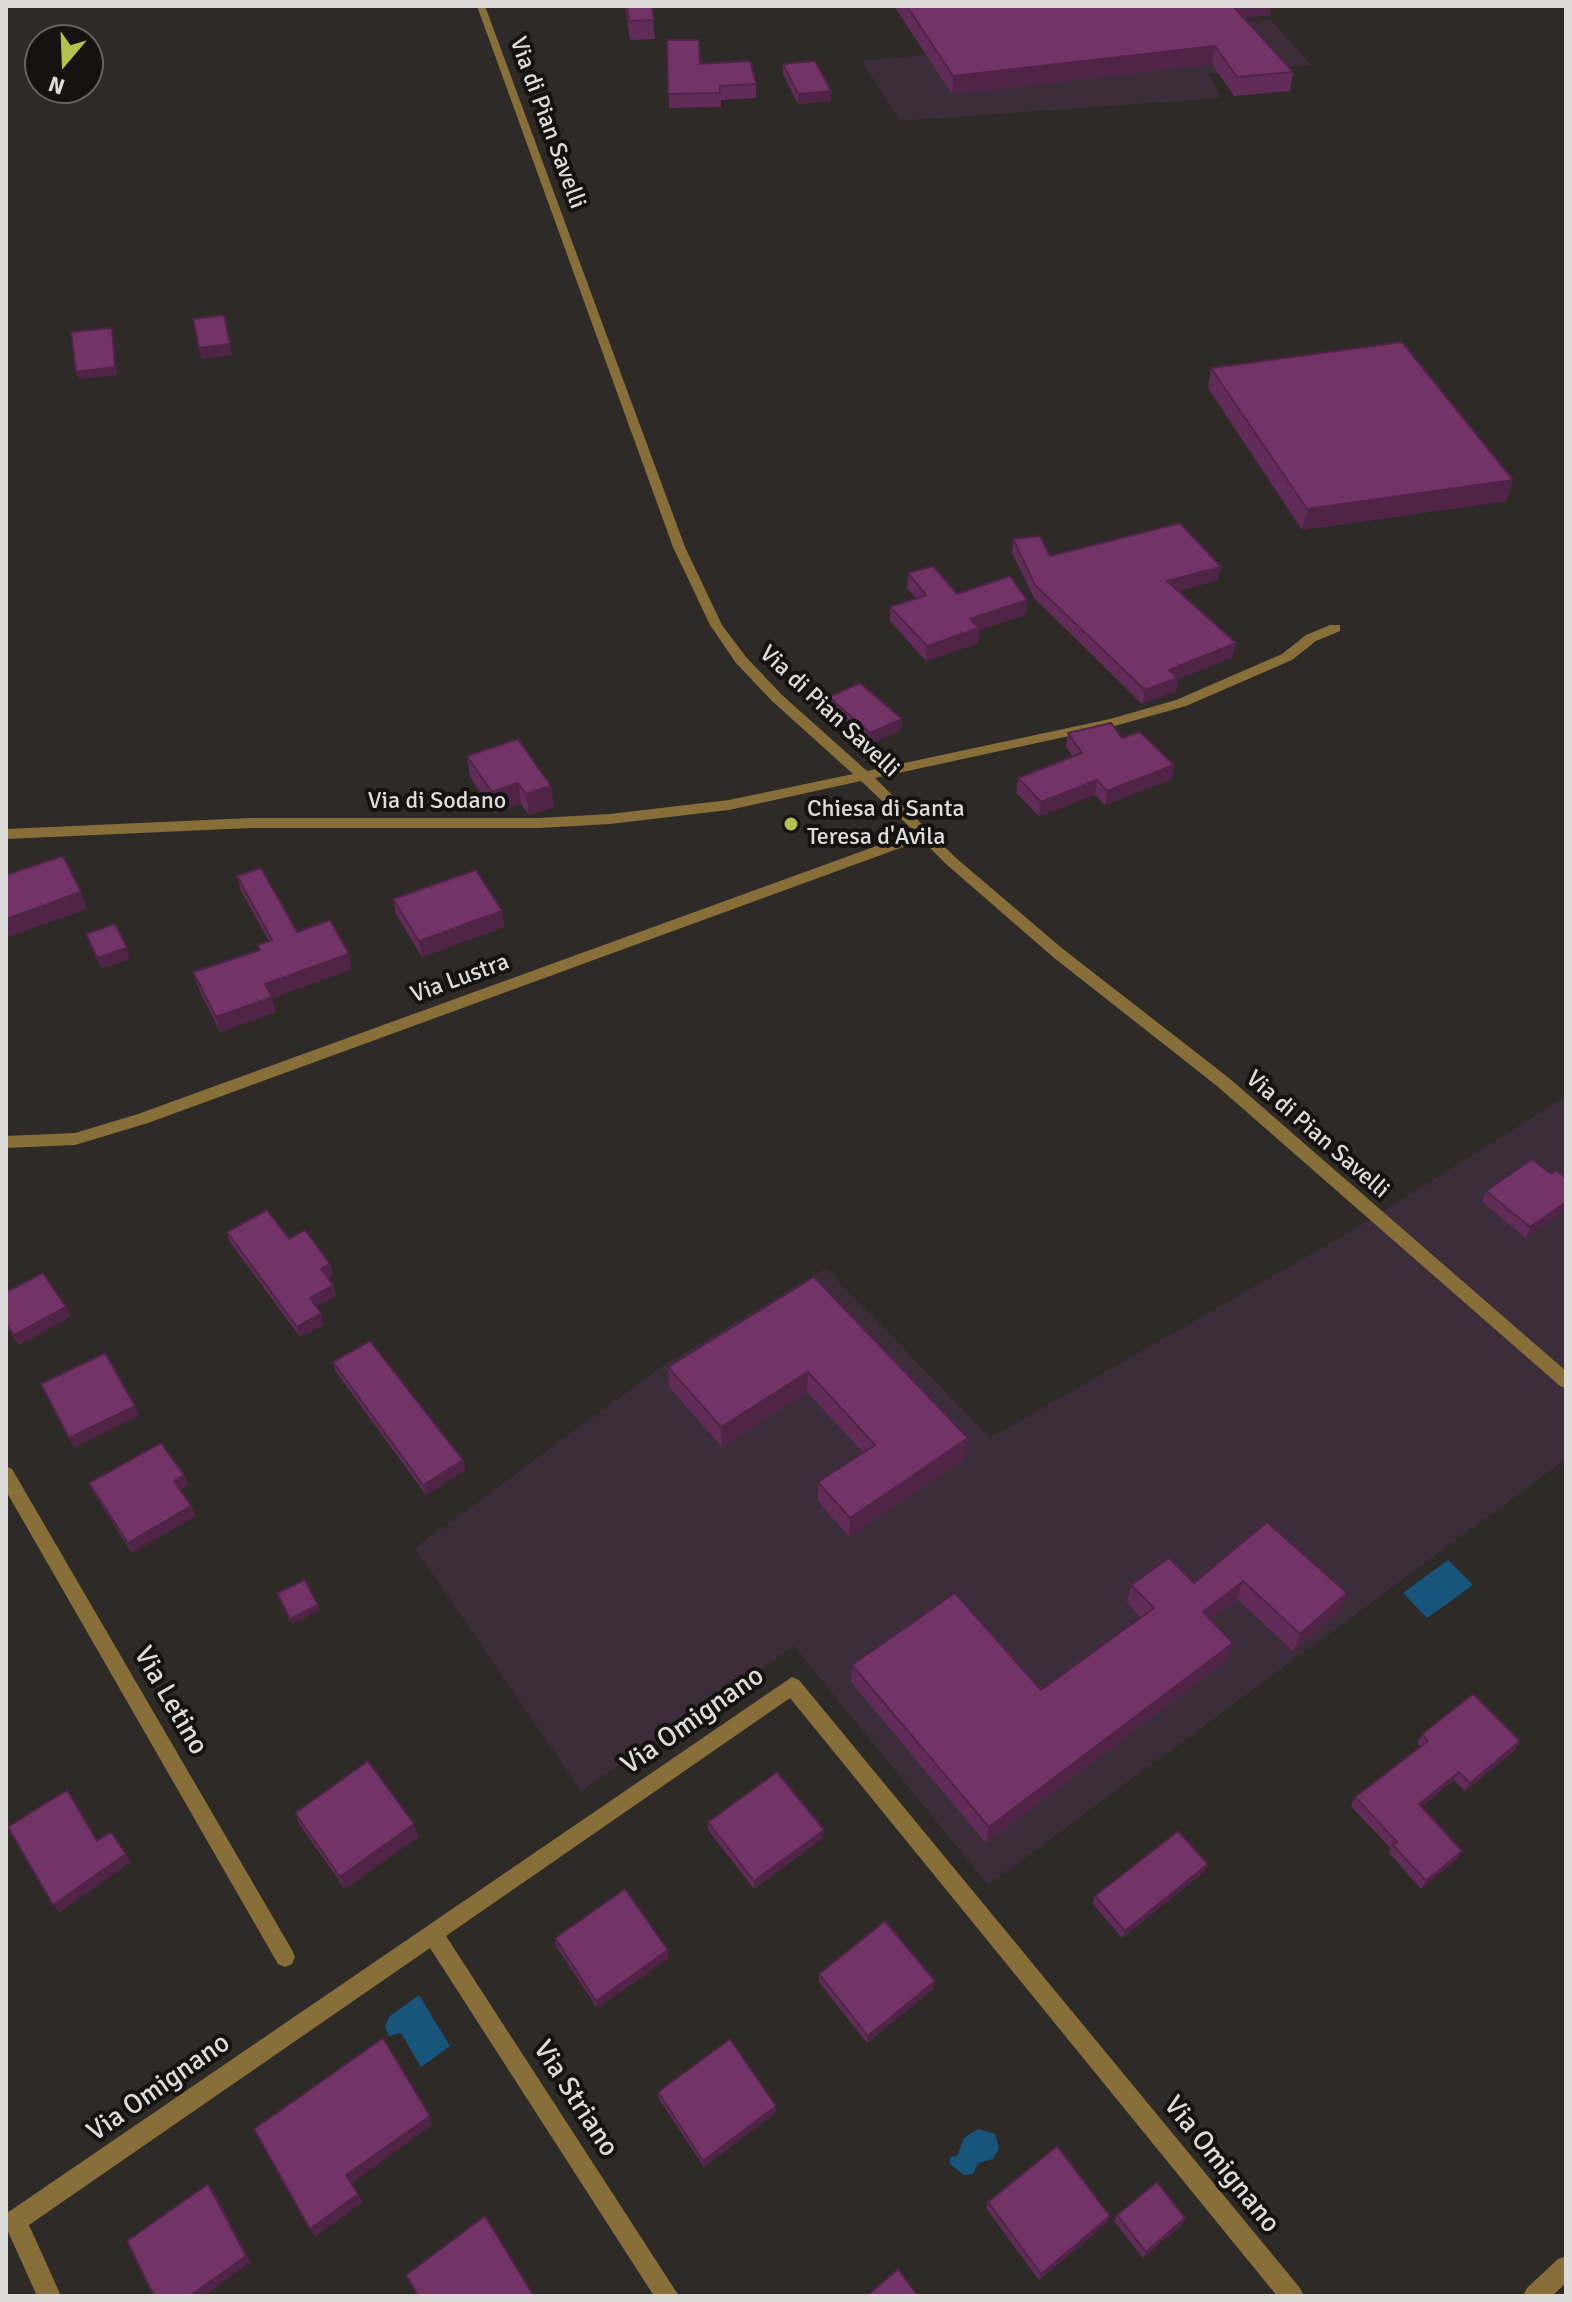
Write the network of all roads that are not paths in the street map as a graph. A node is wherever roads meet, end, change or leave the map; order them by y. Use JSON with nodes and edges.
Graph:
{"nodes":[{"id":1,"x":481,"y":6,"type":"edge"},
{"id":2,"x":1335,"y":628,"type":"dead end"},
{"id":3,"x":865,"y":777,"type":"junction"},
{"id":4,"x":6,"y":834,"type":"edge"},
{"id":5,"x":924,"y":834,"type":"junction"},
{"id":6,"x":6,"y":1142,"type":"edge"},
{"id":7,"x":1566,"y":1381,"type":"edge"},
{"id":8,"x":6,"y":1474,"type":"edge"},
{"id":9,"x":433,"y":1934,"type":"junction"},
{"id":10,"x":285,"y":1957,"type":"dead end"},
{"id":11,"x":1566,"y":2267,"type":"edge"},
{"id":12,"x":49,"y":2296,"type":"edge"},
{"id":13,"x":667,"y":2296,"type":"edge"},
{"id":14,"x":1292,"y":2296,"type":"edge"},
{"id":15,"x":1535,"y":2296,"type":"edge"}],
"edges":[{"from":1,"to":3,"type":"street","name":"Via di Pian Savelli"},
{"from":2,"to":3,"type":"street","name":"Via di Sodano"},
{"from":3,"to":4,"type":"street","name":"Via di Sodano"},
{"from":3,"to":5,"type":"street","name":"Via di Pian Savelli"},
{"from":5,"to":6,"type":"street","name":"Via Lustra"},
{"from":5,"to":7,"type":"street","name":"Via di Pian Savelli"},
{"from":8,"to":10,"type":"street","name":"Via Letino"},
{"from":9,"to":12,"type":"street","name":"Via Omignano"},
{"from":9,"to":13,"type":"street","name":"Via Striano"},
{"from":9,"to":14,"type":"street","name":"Via Omignano"},
{"from":11,"to":15,"type":"street"}]}
